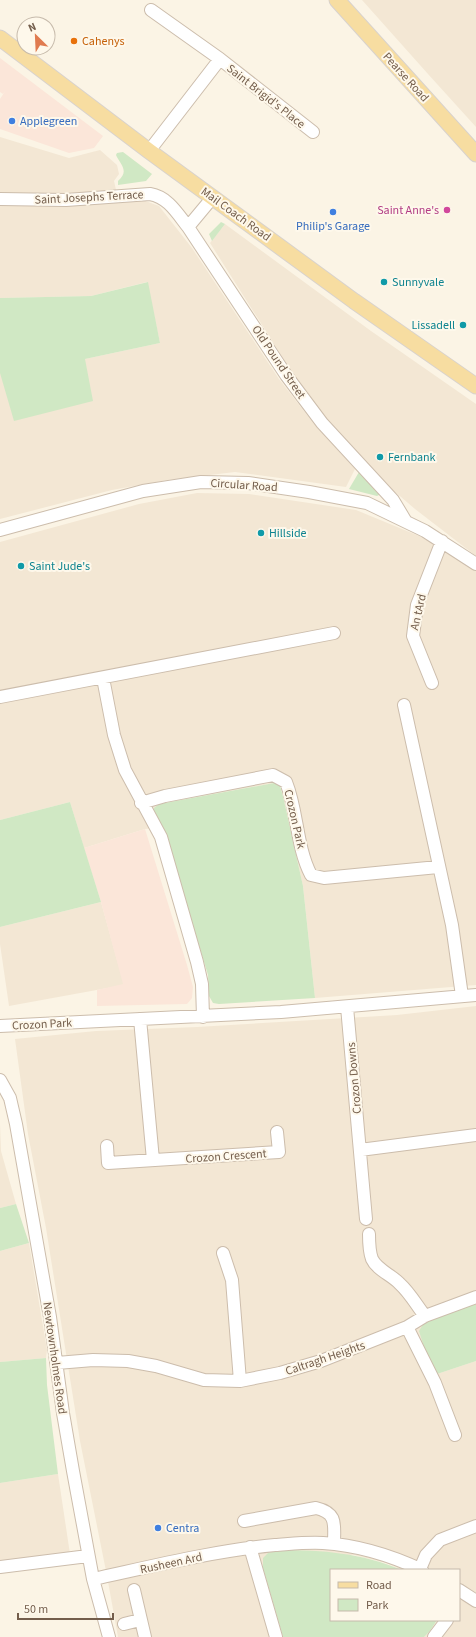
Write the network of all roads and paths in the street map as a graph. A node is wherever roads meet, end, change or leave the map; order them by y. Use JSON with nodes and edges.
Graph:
{"nodes":[{"id":1,"x":337,"y":0,"type":"edge"},
{"id":2,"x":151,"y":10,"type":"dead end"},
{"id":3,"x":0,"y":38,"type":"edge"},
{"id":4,"x":220,"y":59,"type":"junction"},
{"id":5,"x":313,"y":132,"type":"dead end"},
{"id":6,"x":149,"y":151,"type":"junction"},
{"id":7,"x":476,"y":154,"type":"edge"},
{"id":8,"x":213,"y":197,"type":"junction"},
{"id":9,"x":0,"y":199,"type":"edge"},
{"id":10,"x":188,"y":227,"type":"junction"},
{"id":11,"x":476,"y":386,"type":"edge"},
{"id":12,"x":405,"y":520,"type":"junction"},
{"id":13,"x":0,"y":530,"type":"edge"},
{"id":14,"x":442,"y":541,"type":"junction"},
{"id":15,"x":476,"y":564,"type":"edge"},
{"id":16,"x":334,"y":633,"type":"dead end"},
{"id":17,"x":103,"y":678,"type":"junction"},
{"id":18,"x":432,"y":682,"type":"dead end"},
{"id":19,"x":0,"y":698,"type":"edge"},
{"id":20,"x":404,"y":705,"type":"dead end"},
{"id":21,"x":141,"y":802,"type":"junction"},
{"id":22,"x":438,"y":867,"type":"junction"},
{"id":23,"x":476,"y":995,"type":"edge"},
{"id":24,"x":462,"y":996,"type":"junction"},
{"id":25,"x":347,"y":1007,"type":"junction"},
{"id":26,"x":203,"y":1017,"type":"junction"},
{"id":27,"x":140,"y":1019,"type":"junction"},
{"id":28,"x":0,"y":1026,"type":"edge"},
{"id":29,"x":0,"y":1080,"type":"edge"},
{"id":30,"x":277,"y":1132,"type":"dead end"},
{"id":31,"x":476,"y":1135,"type":"edge"},
{"id":32,"x":107,"y":1146,"type":"dead end"},
{"id":33,"x":360,"y":1150,"type":"junction"},
{"id":34,"x":153,"y":1160,"type":"junction"},
{"id":35,"x":366,"y":1219,"type":"dead end"},
{"id":36,"x":369,"y":1234,"type":"dead end"},
{"id":37,"x":223,"y":1253,"type":"dead end"},
{"id":38,"x":476,"y":1298,"type":"edge"},
{"id":39,"x":425,"y":1316,"type":"junction"},
{"id":40,"x":407,"y":1327,"type":"junction"},
{"id":41,"x":57,"y":1364,"type":"junction"},
{"id":42,"x":240,"y":1381,"type":"junction"},
{"id":43,"x":455,"y":1435,"type":"dead end"},
{"id":44,"x":244,"y":1521,"type":"dead end"},
{"id":45,"x":476,"y":1526,"type":"edge"},
{"id":46,"x":334,"y":1544,"type":"junction"},
{"id":47,"x":250,"y":1547,"type":"junction"},
{"id":48,"x":88,"y":1556,"type":"junction"},
{"id":49,"x":0,"y":1568,"type":"edge"},
{"id":50,"x":419,"y":1569,"type":"edge"},
{"id":51,"x":421,"y":1569,"type":"edge"},
{"id":52,"x":93,"y":1579,"type":"junction"},
{"id":53,"x":134,"y":1590,"type":"dead end"},
{"id":54,"x":461,"y":1595,"type":"edge"},
{"id":55,"x":476,"y":1601,"type":"edge"},
{"id":56,"x":140,"y":1620,"type":"junction"},
{"id":57,"x":445,"y":1621,"type":"edge"},
{"id":58,"x":124,"y":1624,"type":"dead end"},
{"id":59,"x":109,"y":1637,"type":"edge"},
{"id":60,"x":145,"y":1637,"type":"edge"},
{"id":61,"x":276,"y":1637,"type":"edge"},
{"id":62,"x":434,"y":1637,"type":"edge"}],
"edges":[{"from":1,"to":7,"type":"main road","name":"Pearse Road"},
{"from":2,"to":4,"type":"street","name":"Saint Brigid's Place"},
{"from":3,"to":6,"type":"main road","name":"Mail Coach Road"},
{"from":4,"to":5,"type":"street","name":"Saint Brigid's Place"},
{"from":4,"to":6,"type":"street","name":"Saint Brigid's Place"},
{"from":6,"to":8,"type":"main road","name":"Mail Coach Road"},
{"from":8,"to":10,"type":"street"},
{"from":8,"to":11,"type":"main road","name":"Mail Coach Road"},
{"from":9,"to":10,"type":"street","name":"Saint Josephs Terrace"},
{"from":10,"to":12,"type":"street","name":"Old Pound Street"},
{"from":12,"to":13,"type":"street","name":"Circular Road"},
{"from":12,"to":14,"type":"street","name":"Circular Road"},
{"from":14,"to":15,"type":"street","name":"Circular Road"},
{"from":14,"to":18,"type":"street","name":"An tArd"},
{"from":16,"to":17,"type":"street"},
{"from":17,"to":19,"type":"street"},
{"from":17,"to":21,"type":"street"},
{"from":20,"to":22,"type":"street"},
{"from":21,"to":22,"type":"street","name":"Crozon Park"},
{"from":21,"to":26,"type":"street"},
{"from":22,"to":24,"type":"street"},
{"from":23,"to":24,"type":"street","name":"Crozon Park"},
{"from":24,"to":25,"type":"street","name":"Crozon Park"},
{"from":25,"to":26,"type":"street","name":"Crozon Park"},
{"from":25,"to":33,"type":"street","name":"Crozon Downs"},
{"from":26,"to":27,"type":"street","name":"Crozon Park"},
{"from":27,"to":28,"type":"street","name":"Crozon Park"},
{"from":27,"to":34,"type":"street"},
{"from":29,"to":41,"type":"street","name":"Newtownholmes Road"},
{"from":30,"to":34,"type":"street","name":"Crozon Crescent"},
{"from":31,"to":33,"type":"street"},
{"from":32,"to":34,"type":"street","name":"Crozon Crescent"},
{"from":33,"to":35,"type":"street","name":"Crozon Downs"},
{"from":36,"to":39,"type":"street"},
{"from":37,"to":42,"type":"street"},
{"from":38,"to":39,"type":"street","name":"Caltragh Heights"},
{"from":39,"to":40,"type":"street","name":"Caltragh Heights"},
{"from":40,"to":42,"type":"street","name":"Caltragh Heights"},
{"from":40,"to":43,"type":"street"},
{"from":41,"to":42,"type":"street","name":"Caltragh Heights"},
{"from":41,"to":48,"type":"street","name":"Newtownholmes Road"},
{"from":44,"to":46,"type":"street"},
{"from":45,"to":51,"type":"street","name":"Rusheen Ard"},
{"from":46,"to":47,"type":"street","name":"Rusheen Ard"},
{"from":46,"to":50,"type":"street","name":"Rusheen Ard"},
{"from":47,"to":52,"type":"street","name":"Rusheen Ard"},
{"from":47,"to":61,"type":"street"},
{"from":48,"to":49,"type":"street"},
{"from":48,"to":52,"type":"street","name":"Newtownholmes Road"},
{"from":52,"to":59,"type":"street","name":"Newtownholmes Road"},
{"from":53,"to":56,"type":"street","name":"Rusheen Ard"},
{"from":54,"to":55,"type":"street"},
{"from":56,"to":58,"type":"street"},
{"from":56,"to":60,"type":"street","name":"Rusheen Ard"},
{"from":57,"to":62,"type":"street"}]}
